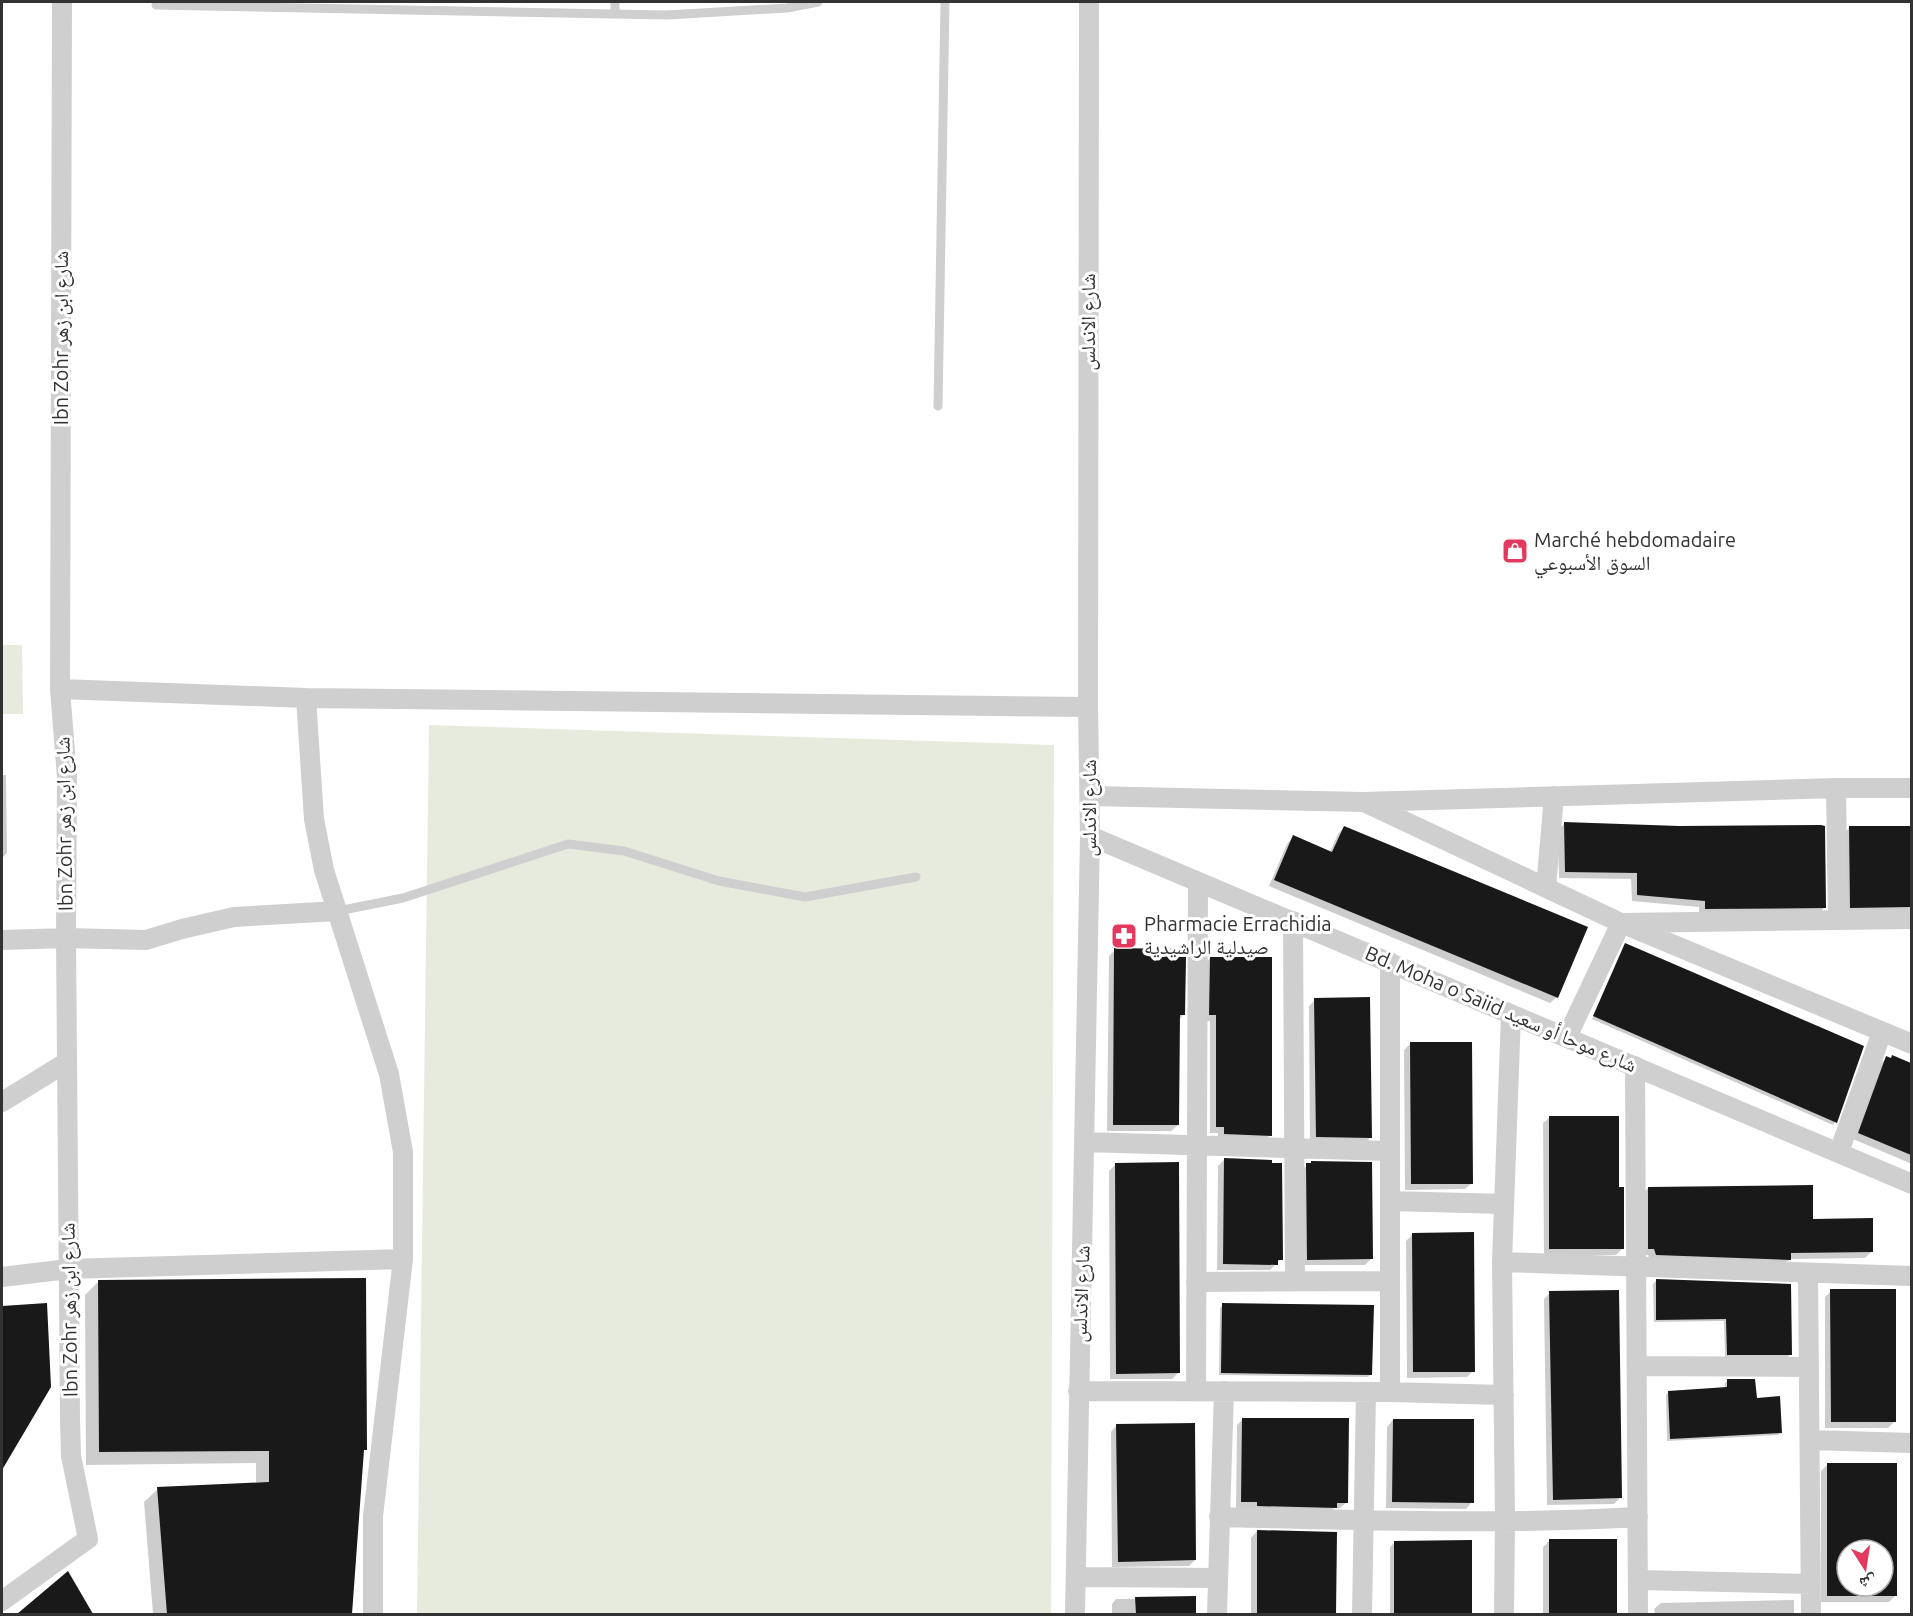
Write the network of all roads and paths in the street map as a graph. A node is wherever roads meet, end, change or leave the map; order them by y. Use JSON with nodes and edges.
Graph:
{"nodes":[{"id":1,"x":62,"y":2,"type":"edge"},
{"id":2,"x":615,"y":2,"type":"edge"},
{"id":3,"x":818,"y":2,"type":"edge"},
{"id":4,"x":945,"y":2,"type":"edge"},
{"id":5,"x":1089,"y":2,"type":"edge"},
{"id":6,"x":156,"y":5,"type":"dead end"},
{"id":7,"x":615,"y":14,"type":"junction"},
{"id":8,"x":938,"y":406,"type":"dead end"},
{"id":9,"x":60,"y":689,"type":"junction"},
{"id":10,"x":306,"y":698,"type":"junction"},
{"id":11,"x":1088,"y":707,"type":"junction"},
{"id":12,"x":1836,"y":788,"type":"junction"},
{"id":13,"x":1911,"y":788,"type":"edge"},
{"id":14,"x":1090,"y":796,"type":"junction"},
{"id":15,"x":1554,"y":796,"type":"junction"},
{"id":16,"x":1363,"y":802,"type":"junction"},
{"id":17,"x":1090,"y":836,"type":"junction"},
{"id":18,"x":916,"y":877,"type":"dead end"},
{"id":19,"x":1198,"y":882,"type":"junction"},
{"id":20,"x":1546,"y":888,"type":"junction"},
{"id":21,"x":338,"y":911,"type":"junction"},
{"id":22,"x":1911,"y":919,"type":"edge"},
{"id":23,"x":1838,"y":920,"type":"junction"},
{"id":24,"x":1293,"y":921,"type":"junction"},
{"id":25,"x":1621,"y":923,"type":"junction"},
{"id":26,"x":66,"y":939,"type":"junction"},
{"id":27,"x":2,"y":940,"type":"edge"},
{"id":28,"x":1390,"y":962,"type":"junction"},
{"id":29,"x":1512,"y":1014,"type":"junction"},
{"id":30,"x":1882,"y":1032,"type":"junction"},
{"id":31,"x":1567,"y":1037,"type":"junction"},
{"id":32,"x":1911,"y":1044,"type":"edge"},
{"id":33,"x":67,"y":1062,"type":"junction"},
{"id":34,"x":1635,"y":1066,"type":"junction"},
{"id":35,"x":2,"y":1102,"type":"edge"},
{"id":36,"x":1085,"y":1142,"type":"junction"},
{"id":37,"x":1197,"y":1146,"type":"junction"},
{"id":38,"x":1295,"y":1148,"type":"junction"},
{"id":39,"x":1390,"y":1151,"type":"junction"},
{"id":40,"x":1839,"y":1152,"type":"junction"},
{"id":41,"x":1911,"y":1184,"type":"edge"},
{"id":42,"x":1390,"y":1201,"type":"junction"},
{"id":43,"x":1504,"y":1204,"type":"junction"},
{"id":44,"x":403,"y":1259,"type":"junction"},
{"id":45,"x":1502,"y":1262,"type":"junction"},
{"id":46,"x":1636,"y":1267,"type":"junction"},
{"id":47,"x":68,"y":1269,"type":"junction"},
{"id":48,"x":1808,"y":1273,"type":"junction"},
{"id":49,"x":1911,"y":1276,"type":"edge"},
{"id":50,"x":2,"y":1277,"type":"edge"},
{"id":51,"x":1295,"y":1281,"type":"junction"},
{"id":52,"x":1390,"y":1281,"type":"junction"},
{"id":53,"x":1196,"y":1282,"type":"junction"},
{"id":54,"x":1637,"y":1366,"type":"junction"},
{"id":55,"x":1809,"y":1367,"type":"junction"},
{"id":56,"x":1078,"y":1391,"type":"junction"},
{"id":57,"x":1196,"y":1391,"type":"junction"},
{"id":58,"x":1224,"y":1391,"type":"junction"},
{"id":59,"x":1366,"y":1392,"type":"junction"},
{"id":60,"x":1390,"y":1392,"type":"junction"},
{"id":61,"x":1504,"y":1395,"type":"junction"},
{"id":62,"x":1810,"y":1440,"type":"junction"},
{"id":63,"x":1911,"y":1443,"type":"edge"},
{"id":64,"x":1219,"y":1517,"type":"junction"},
{"id":65,"x":1638,"y":1517,"type":"junction"},
{"id":66,"x":1363,"y":1519,"type":"junction"},
{"id":67,"x":1505,"y":1521,"type":"junction"},
{"id":68,"x":1076,"y":1577,"type":"junction"},
{"id":69,"x":1217,"y":1578,"type":"junction"},
{"id":70,"x":1638,"y":1580,"type":"junction"},
{"id":71,"x":1811,"y":1584,"type":"junction"},
{"id":72,"x":2,"y":1601,"type":"edge"},
{"id":73,"x":373,"y":1614,"type":"edge"},
{"id":74,"x":1075,"y":1614,"type":"edge"},
{"id":75,"x":1217,"y":1614,"type":"edge"},
{"id":76,"x":1362,"y":1614,"type":"edge"},
{"id":77,"x":1504,"y":1614,"type":"edge"},
{"id":78,"x":1638,"y":1614,"type":"edge"},
{"id":79,"x":1811,"y":1614,"type":"edge"}],
"edges":[{"from":1,"to":9,"type":"street","name":"Ibn Zohr شارع ابن زهر"},
{"from":2,"to":7,"type":"lane"},
{"from":3,"to":7,"type":"lane"},
{"from":4,"to":8,"type":"lane"},
{"from":5,"to":11,"type":"street","name":"شارع الاندلس"},
{"from":6,"to":7,"type":"lane"},
{"from":9,"to":10,"type":"street"},
{"from":9,"to":26,"type":"street","name":"Ibn Zohr شارع ابن زهر"},
{"from":10,"to":11,"type":"street"},
{"from":10,"to":21,"type":"street"},
{"from":11,"to":14,"type":"street","name":"شارع الاندلس"},
{"from":12,"to":13,"type":"street"},
{"from":12,"to":15,"type":"street"},
{"from":12,"to":23,"type":"street"},
{"from":14,"to":16,"type":"street"},
{"from":14,"to":17,"type":"street","name":"شارع الاندلس"},
{"from":15,"to":16,"type":"street"},
{"from":15,"to":20,"type":"street"},
{"from":16,"to":20,"type":"street"},
{"from":17,"to":19,"type":"street","name":"Bd. Moha o Saiid شارع موحا أو سعيد"},
{"from":17,"to":36,"type":"street","name":"شارع الاندلس"},
{"from":18,"to":21,"type":"lane"},
{"from":19,"to":24,"type":"street","name":"Bd. Moha o Saiid شارع موحا أو سعيد"},
{"from":19,"to":37,"type":"street"},
{"from":20,"to":25,"type":"street"},
{"from":21,"to":26,"type":"street"},
{"from":21,"to":44,"type":"street"},
{"from":22,"to":23,"type":"street"},
{"from":23,"to":25,"type":"street"},
{"from":24,"to":28,"type":"street","name":"Bd. Moha o Saiid شارع موحا أو سعيد"},
{"from":24,"to":38,"type":"street"},
{"from":25,"to":30,"type":"street"},
{"from":25,"to":31,"type":"street"},
{"from":26,"to":27,"type":"street"},
{"from":26,"to":33,"type":"street","name":"Ibn Zohr شارع ابن زهر"},
{"from":28,"to":29,"type":"street","name":"Bd. Moha o Saiid شارع موحا أو سعيد"},
{"from":28,"to":39,"type":"street"},
{"from":29,"to":31,"type":"street","name":"Bd. Moha o Saiid شارع موحا أو سعيد"},
{"from":29,"to":43,"type":"street"},
{"from":30,"to":32,"type":"street"},
{"from":30,"to":40,"type":"street"},
{"from":31,"to":34,"type":"street","name":"Bd. Moha o Saiid شارع موحا أو سعيد"},
{"from":33,"to":35,"type":"street"},
{"from":33,"to":47,"type":"street","name":"Ibn Zohr شارع ابن زهر"},
{"from":34,"to":40,"type":"street","name":"Bd. Moha o Saiid شارع موحا أو سعيد"},
{"from":34,"to":46,"type":"street"},
{"from":36,"to":37,"type":"street"},
{"from":36,"to":56,"type":"street","name":"شارع الاندلس"},
{"from":37,"to":38,"type":"street"},
{"from":37,"to":53,"type":"street"},
{"from":38,"to":39,"type":"street"},
{"from":38,"to":51,"type":"street"},
{"from":39,"to":42,"type":"street"},
{"from":40,"to":41,"type":"street","name":"Bd. Moha o Saiid شارع موحا أو سعيد"},
{"from":42,"to":43,"type":"street"},
{"from":42,"to":52,"type":"street"},
{"from":43,"to":45,"type":"street"},
{"from":44,"to":47,"type":"street"},
{"from":44,"to":73,"type":"street"},
{"from":45,"to":46,"type":"street"},
{"from":45,"to":61,"type":"street"},
{"from":46,"to":48,"type":"street"},
{"from":46,"to":54,"type":"street"},
{"from":47,"to":50,"type":"street"},
{"from":47,"to":72,"type":"street","name":"Ibn Zohr شارع ابن زهر"},
{"from":48,"to":49,"type":"street"},
{"from":48,"to":55,"type":"street"},
{"from":51,"to":52,"type":"street"},
{"from":51,"to":53,"type":"street"},
{"from":52,"to":60,"type":"street"},
{"from":53,"to":57,"type":"street"},
{"from":54,"to":55,"type":"street"},
{"from":54,"to":65,"type":"street"},
{"from":55,"to":62,"type":"street"},
{"from":56,"to":57,"type":"street"},
{"from":56,"to":68,"type":"street","name":"شارع الاندلس"},
{"from":57,"to":58,"type":"street"},
{"from":58,"to":59,"type":"street"},
{"from":58,"to":64,"type":"street"},
{"from":59,"to":60,"type":"street"},
{"from":59,"to":66,"type":"street"},
{"from":60,"to":61,"type":"street"},
{"from":61,"to":67,"type":"street"},
{"from":62,"to":63,"type":"street"},
{"from":62,"to":71,"type":"street"},
{"from":64,"to":66,"type":"street"},
{"from":64,"to":69,"type":"street"},
{"from":65,"to":67,"type":"street"},
{"from":65,"to":70,"type":"street"},
{"from":66,"to":67,"type":"street"},
{"from":66,"to":76,"type":"street"},
{"from":67,"to":77,"type":"street"},
{"from":68,"to":69,"type":"street"},
{"from":68,"to":74,"type":"street","name":"شارع الاندلس"},
{"from":69,"to":75,"type":"street"},
{"from":70,"to":71,"type":"street"},
{"from":70,"to":78,"type":"street"},
{"from":71,"to":79,"type":"street"}]}
